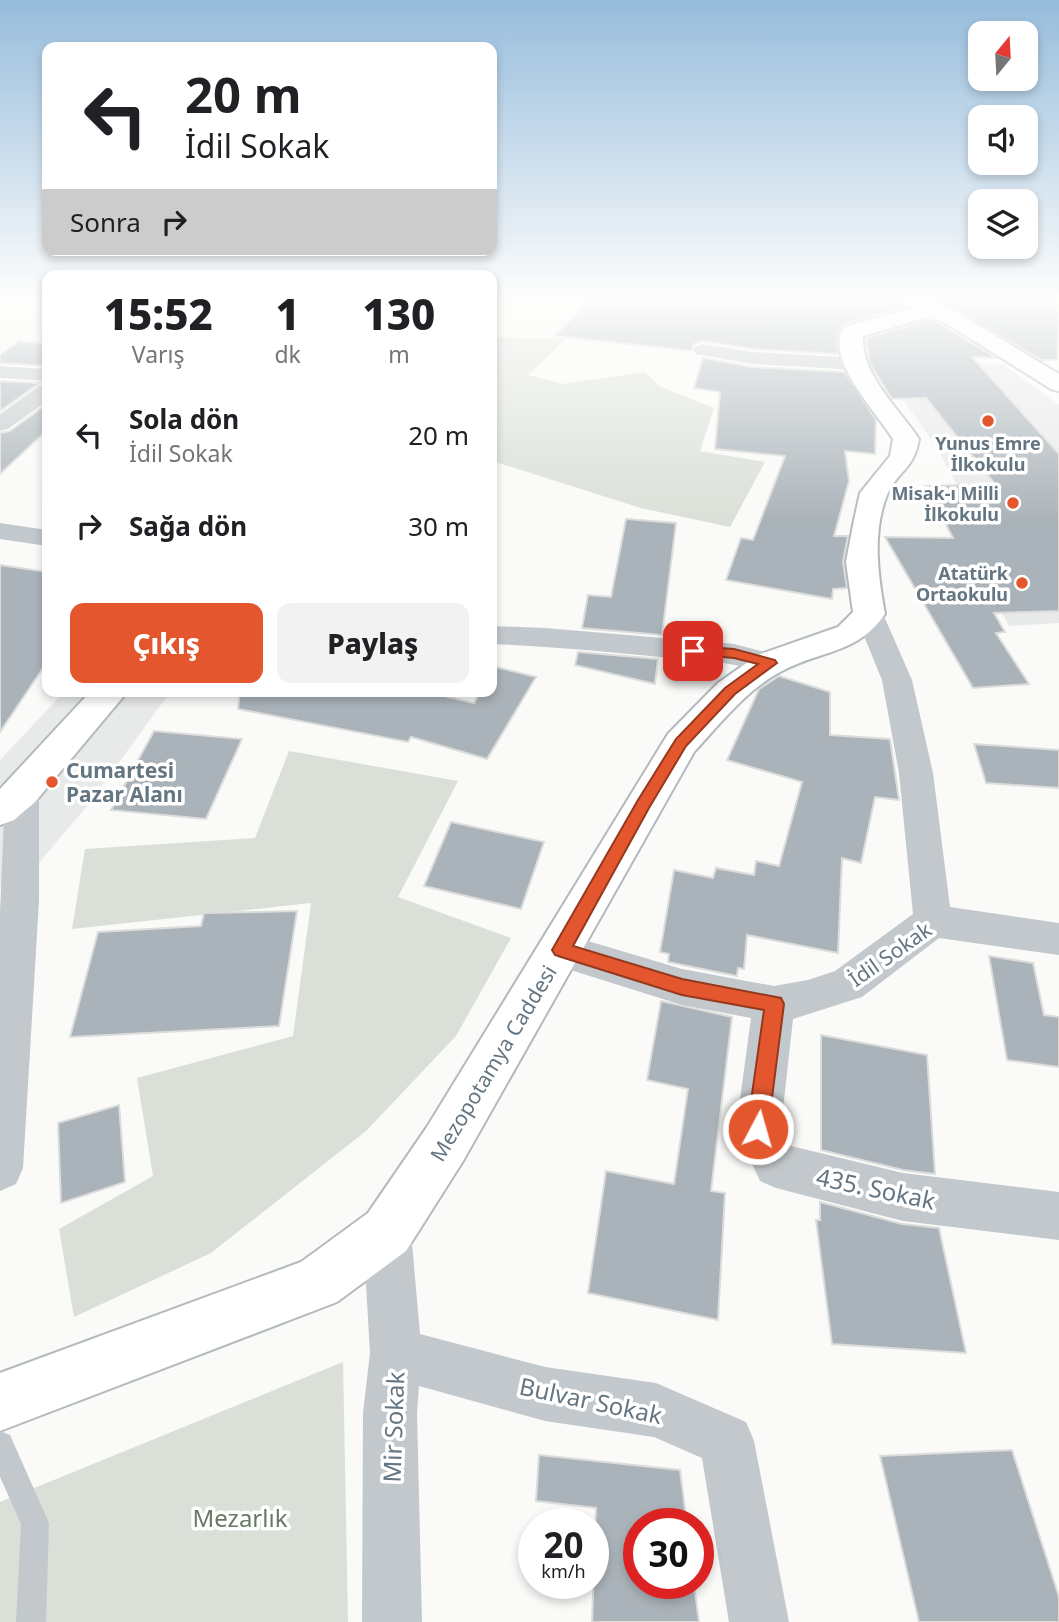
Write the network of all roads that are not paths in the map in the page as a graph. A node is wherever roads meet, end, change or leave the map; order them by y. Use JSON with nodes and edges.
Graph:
{"nodes":[{"id":1,"x":860,"y":371,"type":"edge"},
{"id":2,"x":0,"y":372,"type":"edge"},
{"id":3,"x":42,"y":375,"type":"edge"},
{"id":4,"x":42,"y":395,"type":"edge"},
{"id":5,"x":0,"y":424,"type":"edge"},
{"id":6,"x":0,"y":531,"type":"edge"},
{"id":7,"x":42,"y":537,"type":"edge"},
{"id":8,"x":869,"y":614,"type":"junction"},
{"id":9,"x":497,"y":635,"type":"edge"},
{"id":10,"x":770,"y":663,"type":"junction"},
{"id":11,"x":106,"y":697,"type":"edge"},
{"id":12,"x":11,"y":801,"type":"edge"},
{"id":13,"x":933,"y":921,"type":"junction"},
{"id":14,"x":1059,"y":939,"type":"edge"},
{"id":15,"x":561,"y":950,"type":"junction"},
{"id":16,"x":774,"y":1004,"type":"junction"},
{"id":17,"x":0,"y":1168,"type":"edge"},
{"id":18,"x":1059,"y":1216,"type":"edge"},
{"id":19,"x":387,"y":1232,"type":"junction"},
{"id":20,"x":396,"y":1353,"type":"junction"},
{"id":21,"x":0,"y":1402,"type":"edge"},
{"id":22,"x":0,"y":1445,"type":"edge"},
{"id":23,"x":31,"y":1622,"type":"edge"},
{"id":24,"x":393,"y":1622,"type":"edge"},
{"id":25,"x":759,"y":1622,"type":"edge"}],
"edges":[{"from":1,"to":8,"type":"street"},
{"from":2,"to":3,"type":"street"},
{"from":4,"to":5,"type":"street"},
{"from":6,"to":7,"type":"street"},
{"from":8,"to":10,"type":"street","name":"Mezopotamya Caddesi"},
{"from":8,"to":13,"type":"street"},
{"from":9,"to":10,"type":"street"},
{"from":10,"to":15,"type":"street","name":"Mezopotamya Caddesi"},
{"from":11,"to":12,"type":"street"},
{"from":12,"to":17,"type":"street"},
{"from":13,"to":14,"type":"street","name":"İdil Sokak"},
{"from":13,"to":16,"type":"street","name":"İdil Sokak"},
{"from":15,"to":16,"type":"street","name":"İdil Sokak"},
{"from":15,"to":19,"type":"street","name":"Mezopotamya Caddesi"},
{"from":16,"to":18,"type":"street","name":"435. Sokak"},
{"from":19,"to":20,"type":"street","name":"Mir Sokak"},
{"from":19,"to":21,"type":"street","name":"Mezopotamya Caddesi"},
{"from":20,"to":24,"type":"street","name":"Mir Sokak"},
{"from":20,"to":25,"type":"street","name":"Bulvar Sokak"},
{"from":22,"to":23,"type":"lane"}]}
